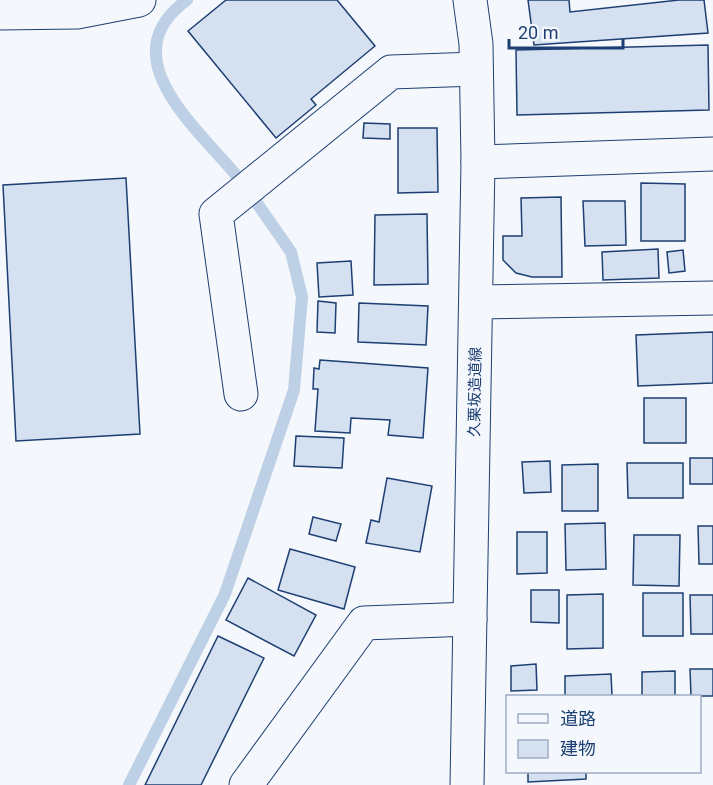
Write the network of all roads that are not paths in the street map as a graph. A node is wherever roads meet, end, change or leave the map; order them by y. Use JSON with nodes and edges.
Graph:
{"nodes":[{"id":1,"x":139,"y":0,"type":"edge"},
{"id":2,"x":470,"y":0,"type":"edge"},
{"id":3,"x":0,"y":13,"type":"edge"},
{"id":4,"x":476,"y":69,"type":"junction"},
{"id":5,"x":713,"y":154,"type":"edge"},
{"id":6,"x":478,"y":162,"type":"junction"},
{"id":7,"x":713,"y":298,"type":"edge"},
{"id":8,"x":477,"y":302,"type":"junction"},
{"id":9,"x":241,"y":394,"type":"dead end"},
{"id":10,"x":470,"y":619,"type":"junction"},
{"id":11,"x":246,"y":785,"type":"edge"},
{"id":12,"x":467,"y":785,"type":"edge"}],
"edges":[{"from":1,"to":3,"type":"main road"},
{"from":2,"to":4,"type":"main road","name":"久栗坂造道線"},
{"from":4,"to":6,"type":"main road","name":"久栗坂造道線"},
{"from":4,"to":9,"type":"main road"},
{"from":5,"to":6,"type":"main road"},
{"from":6,"to":8,"type":"main road","name":"久栗坂造道線"},
{"from":7,"to":8,"type":"main road"},
{"from":8,"to":10,"type":"main road","name":"久栗坂造道線"},
{"from":10,"to":11,"type":"main road"},
{"from":10,"to":12,"type":"main road","name":"久栗坂造道線"}]}
